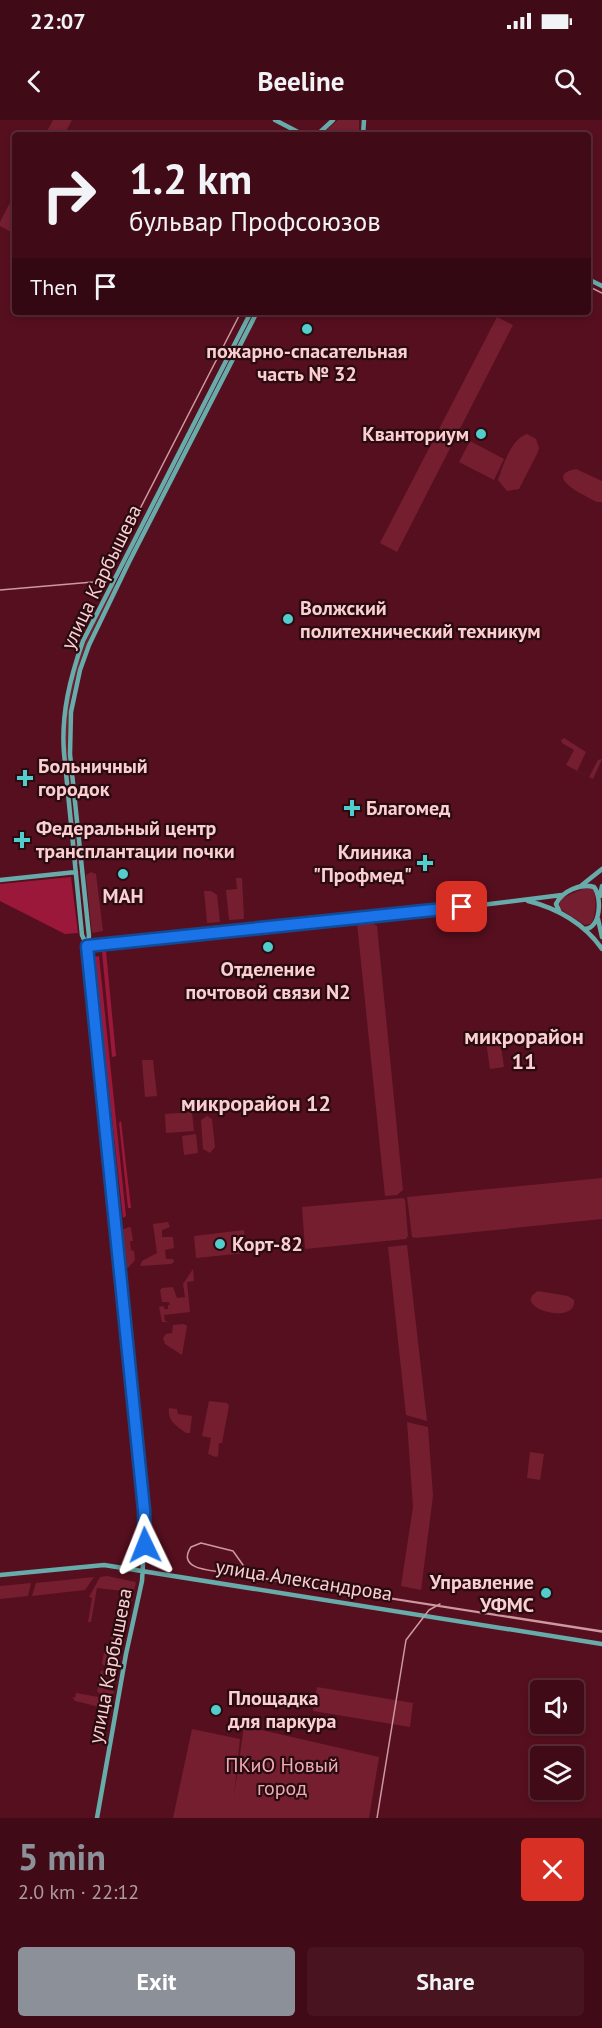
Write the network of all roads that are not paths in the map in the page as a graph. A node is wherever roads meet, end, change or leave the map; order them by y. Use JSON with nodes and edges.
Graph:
{"nodes":[{"id":1,"x":275,"y":120,"type":"edge"},
{"id":2,"x":333,"y":120,"type":"edge"},
{"id":3,"x":298,"y":132,"type":"edge"},
{"id":4,"x":320,"y":132,"type":"edge"},
{"id":5,"x":249,"y":315,"type":"edge"},
{"id":6,"x":255,"y":315,"type":"edge"},
{"id":7,"x":602,"y":869,"type":"edge"},
{"id":8,"x":79,"y":871,"type":"junction"},
{"id":9,"x":0,"y":880,"type":"edge"},
{"id":10,"x":580,"y":886,"type":"junction"},
{"id":11,"x":602,"y":886,"type":"edge"},
{"id":12,"x":562,"y":895,"type":"junction"},
{"id":13,"x":599,"y":898,"type":"junction"},
{"id":14,"x":526,"y":900,"type":"junction"},
{"id":15,"x":560,"y":913,"type":"junction"},
{"id":16,"x":598,"y":916,"type":"junction"},
{"id":17,"x":585,"y":929,"type":"junction"},
{"id":18,"x":89,"y":936,"type":"junction"},
{"id":19,"x":602,"y":937,"type":"edge"},
{"id":20,"x":99,"y":944,"type":"junction"},
{"id":21,"x":87,"y":946,"type":"junction"},
{"id":22,"x":602,"y":949,"type":"edge"},
{"id":23,"x":144,"y":1570,"type":"junction"},
{"id":24,"x":0,"y":1575,"type":"edge"},
{"id":25,"x":602,"y":1644,"type":"edge"},
{"id":26,"x":97,"y":1818,"type":"edge"}],
"edges":[{"from":1,"to":3,"type":"street"},
{"from":2,"to":4,"type":"street"},
{"from":5,"to":8,"type":"street","name":"улица Карбышева"},
{"from":6,"to":8,"type":"street","name":"улица Карбышева"},
{"from":7,"to":10,"type":"street"},
{"from":8,"to":9,"type":"street"},
{"from":8,"to":18,"type":"street","name":"улица Карбышева"},
{"from":8,"to":21,"type":"street","name":"улица Карбышева"},
{"from":10,"to":12,"type":"street"},
{"from":10,"to":13,"type":"street"},
{"from":11,"to":13,"type":"street"},
{"from":12,"to":14,"type":"street"},
{"from":12,"to":15,"type":"street"},
{"from":13,"to":16,"type":"street"},
{"from":14,"to":15,"type":"street"},
{"from":14,"to":20,"type":"street"},
{"from":15,"to":17,"type":"street"},
{"from":16,"to":17,"type":"street"},
{"from":16,"to":19,"type":"street"},
{"from":17,"to":22,"type":"street"},
{"from":18,"to":20,"type":"street"},
{"from":18,"to":21,"type":"street","name":"улица Карбышева"},
{"from":20,"to":21,"type":"street"},
{"from":21,"to":23,"type":"street","name":"улица Карбышева"},
{"from":23,"to":24,"type":"street","name":"улица Александрова"},
{"from":23,"to":25,"type":"street","name":"улица Александрова"},
{"from":23,"to":26,"type":"street","name":"улица Карбышева"}]}
